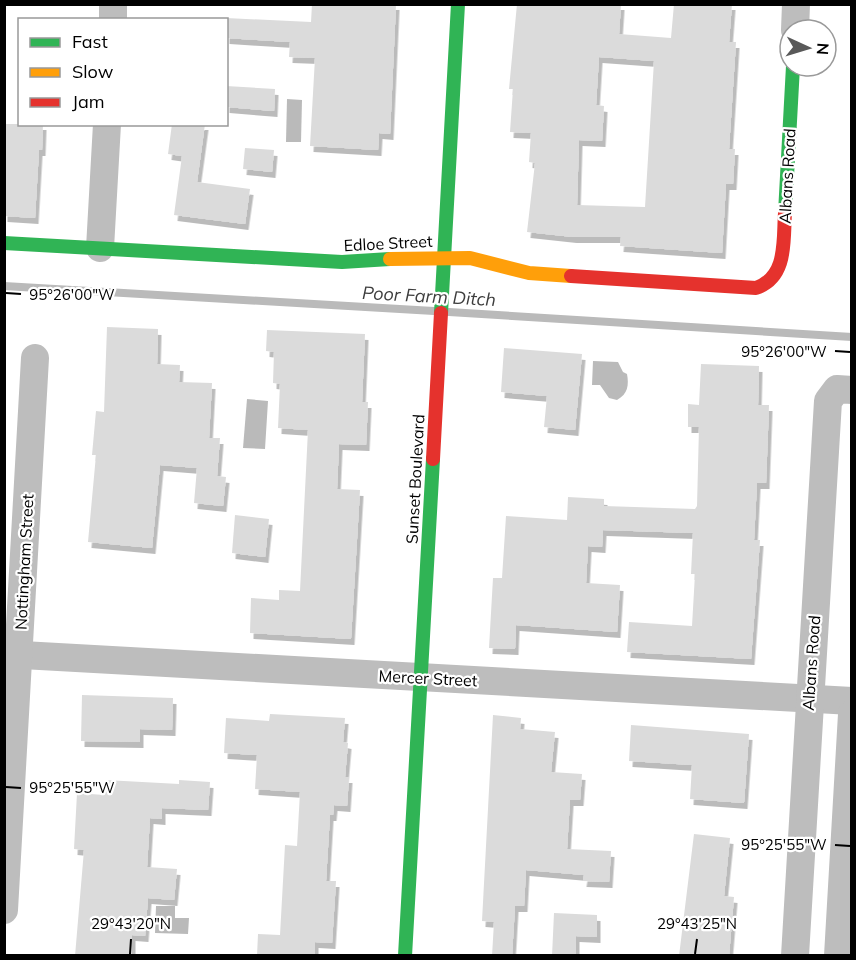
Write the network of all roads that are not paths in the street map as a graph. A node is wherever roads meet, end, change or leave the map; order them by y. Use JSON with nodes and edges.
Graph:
{"nodes":[{"id":1,"x":458,"y":4,"type":"edge"},
{"id":2,"x":792,"y":78,"type":"edge"},
{"id":3,"x":107,"y":126,"type":"edge"},
{"id":4,"x":4,"y":243,"type":"edge"},
{"id":5,"x":100,"y":248,"type":"junction"},
{"id":6,"x":444,"y":257,"type":"junction"},
{"id":7,"x":770,"y":283,"type":"joint"},
{"id":8,"x":35,"y":358,"type":"dead end"},
{"id":9,"x":852,"y":390,"type":"edge"},
{"id":10,"x":12,"y":655,"type":"edge"},
{"id":11,"x":420,"y":677,"type":"junction"},
{"id":12,"x":809,"y":699,"type":"junction"},
{"id":13,"x":852,"y":701,"type":"edge"},
{"id":14,"x":852,"y":714,"type":"edge"},
{"id":15,"x":4,"y":910,"type":"edge"},
{"id":16,"x":405,"y":956,"type":"edge"},
{"id":17,"x":795,"y":956,"type":"edge"},
{"id":18,"x":838,"y":956,"type":"edge"}],
"edges":[{"from":1,"to":6,"type":"street","name":"Sunset Boulevard"},
{"from":2,"to":7,"type":"street","name":"Albans Road"},
{"from":3,"to":5,"type":"street"},
{"from":4,"to":5,"type":"street","name":"Edloe Street"},
{"from":5,"to":6,"type":"street","name":"Edloe Street"},
{"from":6,"to":7,"type":"street","name":"Edloe Street"},
{"from":6,"to":11,"type":"street","name":"Sunset Boulevard"},
{"from":8,"to":10,"type":"street","name":"Nottingham Street"},
{"from":9,"to":12,"type":"street","name":"Albans Road"},
{"from":10,"to":11,"type":"street","name":"Mercer Street"},
{"from":10,"to":15,"type":"street","name":"Nottingham Street"},
{"from":11,"to":12,"type":"street","name":"Mercer Street"},
{"from":11,"to":16,"type":"street","name":"Sunset Boulevard"},
{"from":12,"to":13,"type":"street","name":"Mercer Street"},
{"from":12,"to":17,"type":"street","name":"Albans Road"},
{"from":14,"to":18,"type":"street"}]}
